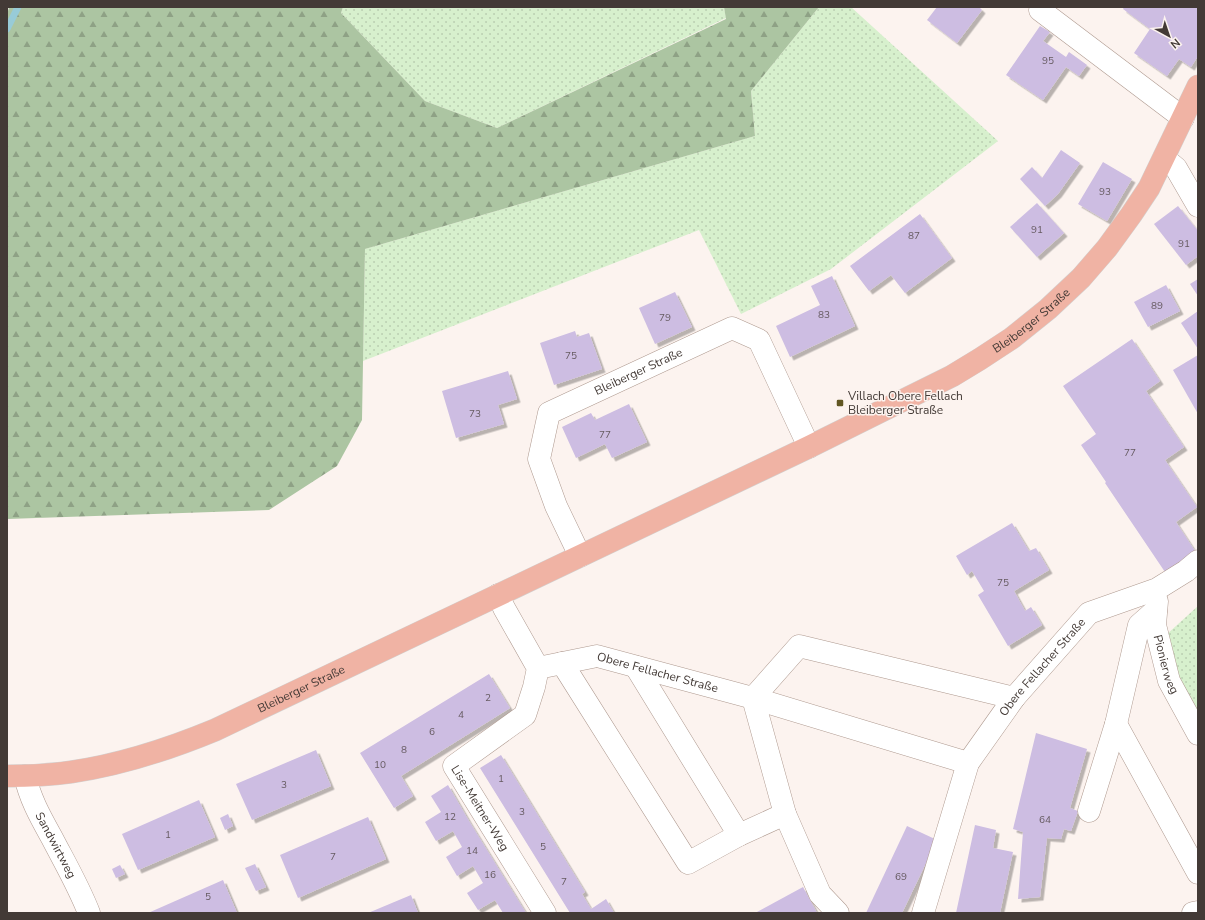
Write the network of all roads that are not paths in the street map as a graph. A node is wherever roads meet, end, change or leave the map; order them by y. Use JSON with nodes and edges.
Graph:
{"nodes":[{"id":1,"x":1040,"y":10,"type":"dead end"},
{"id":2,"x":1198,"y":86,"type":"edge"},
{"id":3,"x":1183,"y":118,"type":"junction"},
{"id":4,"x":1164,"y":158,"type":"junction"},
{"id":5,"x":1198,"y":206,"type":"edge"},
{"id":6,"x":809,"y":447,"type":"junction"},
{"id":7,"x":580,"y":556,"type":"junction"},
{"id":8,"x":1198,"y":561,"type":"edge"},
{"id":9,"x":498,"y":595,"type":"junction"},
{"id":10,"x":1157,"y":599,"type":"junction"},
{"id":11,"x":562,"y":663,"type":"junction"},
{"id":12,"x":636,"y":667,"type":"junction"},
{"id":13,"x":538,"y":668,"type":"junction"},
{"id":14,"x":753,"y":698,"type":"junction"},
{"id":15,"x":1014,"y":698,"type":"junction"},
{"id":16,"x":1116,"y":724,"type":"junction"},
{"id":17,"x":1198,"y":734,"type":"edge"},
{"id":18,"x":968,"y":763,"type":"junction"},
{"id":19,"x":16,"y":776,"type":"edge"},
{"id":20,"x":1089,"y":811,"type":"dead end"},
{"id":21,"x":785,"y":814,"type":"junction"},
{"id":22,"x":739,"y":835,"type":"junction"},
{"id":23,"x":1198,"y":872,"type":"edge"},
{"id":24,"x":1198,"y":912,"type":"edge"},
{"id":25,"x":89,"y":913,"type":"edge"},
{"id":26,"x":545,"y":913,"type":"edge"},
{"id":27,"x":838,"y":913,"type":"edge"},
{"id":28,"x":923,"y":913,"type":"edge"},
{"id":29,"x":1193,"y":913,"type":"edge"}],
"edges":[{"from":1,"to":3,"type":"street"},
{"from":2,"to":3,"type":"main road","name":"Bleiberger Straße"},
{"from":3,"to":4,"type":"main road","name":"Bleiberger Straße"},
{"from":4,"to":5,"type":"street"},
{"from":4,"to":6,"type":"main road","name":"Bleiberger Straße"},
{"from":6,"to":7,"type":"main road","name":"Bleiberger Straße"},
{"from":6,"to":7,"type":"street","name":"Bleiberger Straße"},
{"from":7,"to":9,"type":"main road","name":"Bleiberger Straße"},
{"from":8,"to":10,"type":"street","name":"Obere Fellacher Straße"},
{"from":9,"to":13,"type":"street"},
{"from":9,"to":19,"type":"main road","name":"Bleiberger Straße"},
{"from":10,"to":15,"type":"street","name":"Obere Fellacher Straße"},
{"from":10,"to":16,"type":"street"},
{"from":10,"to":17,"type":"street","name":"Pionierweg"},
{"from":11,"to":12,"type":"street","name":"Obere Fellacher Straße"},
{"from":11,"to":13,"type":"street","name":"Obere Fellacher Straße"},
{"from":11,"to":22,"type":"street"},
{"from":12,"to":14,"type":"street","name":"Obere Fellacher Straße"},
{"from":12,"to":22,"type":"street"},
{"from":13,"to":26,"type":"street","name":"Lise-Meitner-Weg"},
{"from":14,"to":15,"type":"street"},
{"from":14,"to":18,"type":"street","name":"Obere Fellacher Straße"},
{"from":14,"to":21,"type":"street"},
{"from":15,"to":18,"type":"street","name":"Obere Fellacher Straße"},
{"from":16,"to":20,"type":"street"},
{"from":16,"to":23,"type":"street"},
{"from":18,"to":28,"type":"street","name":"Obere Fellacher Straße"},
{"from":19,"to":25,"type":"street","name":"Sandwirtweg"},
{"from":21,"to":22,"type":"street"},
{"from":21,"to":27,"type":"street"},
{"from":24,"to":29,"type":"street"}]}
